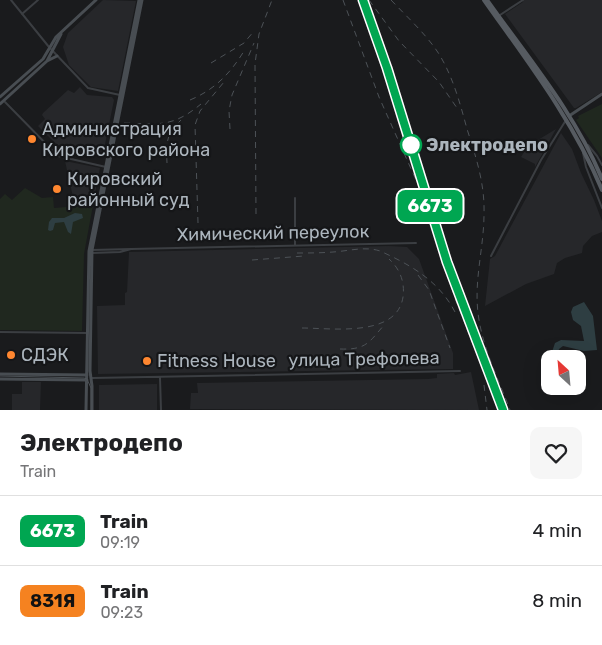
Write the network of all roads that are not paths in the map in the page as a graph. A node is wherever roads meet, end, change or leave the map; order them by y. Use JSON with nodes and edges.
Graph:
{"nodes":[{"id":1,"x":11,"y":0,"type":"edge"},
{"id":2,"x":38,"y":0,"type":"edge"},
{"id":3,"x":96,"y":0,"type":"edge"},
{"id":4,"x":140,"y":0,"type":"edge"},
{"id":5,"x":486,"y":0,"type":"edge"},
{"id":6,"x":523,"y":0,"type":"edge"},
{"id":7,"x":22,"y":14,"type":"junction"},
{"id":8,"x":499,"y":16,"type":"junction"},
{"id":9,"x":64,"y":30,"type":"junction"},
{"id":10,"x":49,"y":47,"type":"junction"},
{"id":11,"x":52,"y":51,"type":"junction"},
{"id":12,"x":56,"y":56,"type":"junction"},
{"id":13,"x":47,"y":61,"type":"junction"},
{"id":14,"x":602,"y":94,"type":"edge"},
{"id":15,"x":121,"y":96,"type":"junction"},
{"id":16,"x":0,"y":97,"type":"edge"},
{"id":17,"x":4,"y":100,"type":"junction"},
{"id":18,"x":0,"y":104,"type":"edge"},
{"id":19,"x":568,"y":117,"type":"junction"},
{"id":20,"x":582,"y":142,"type":"junction"},
{"id":21,"x":590,"y":157,"type":"junction"},
{"id":22,"x":602,"y":166,"type":"edge"},
{"id":23,"x":107,"y":167,"type":"junction"},
{"id":24,"x":602,"y":179,"type":"edge"},
{"id":25,"x":602,"y":190,"type":"edge"},
{"id":26,"x":295,"y":198,"type":"dead end"},
{"id":27,"x":602,"y":208,"type":"edge"},
{"id":28,"x":416,"y":243,"type":"dead end"},
{"id":29,"x":295,"y":245,"type":"junction"},
{"id":30,"x":91,"y":251,"type":"junction"},
{"id":31,"x":491,"y":256,"type":"dead end"},
{"id":32,"x":0,"y":332,"type":"edge"},
{"id":33,"x":89,"y":333,"type":"junction"},
{"id":34,"x":460,"y":371,"type":"dead end"},
{"id":35,"x":0,"y":374,"type":"edge"},
{"id":36,"x":0,"y":378,"type":"edge"},
{"id":37,"x":87,"y":378,"type":"junction"},
{"id":38,"x":92,"y":378,"type":"junction"},
{"id":39,"x":160,"y":378,"type":"junction"},
{"id":40,"x":86,"y":410,"type":"edge"},
{"id":41,"x":92,"y":410,"type":"edge"},
{"id":42,"x":160,"y":410,"type":"edge"}],
"edges":[{"from":1,"to":7,"type":"street"},
{"from":2,"to":7,"type":"street"},
{"from":3,"to":9,"type":"street"},
{"from":4,"to":15,"type":"street"},
{"from":5,"to":8,"type":"main road"},
{"from":5,"to":19,"type":"main road"},
{"from":6,"to":8,"type":"street"},
{"from":7,"to":10,"type":"street"},
{"from":8,"to":19,"type":"main road"},
{"from":9,"to":10,"type":"street"},
{"from":9,"to":11,"type":"street"},
{"from":10,"to":11,"type":"street"},
{"from":10,"to":16,"type":"street"},
{"from":11,"to":12,"type":"street"},
{"from":11,"to":13,"type":"street"},
{"from":12,"to":13,"type":"street"},
{"from":12,"to":15,"type":"street"},
{"from":13,"to":17,"type":"street"},
{"from":14,"to":19,"type":"street"},
{"from":15,"to":23,"type":"street"},
{"from":17,"to":18,"type":"street"},
{"from":17,"to":23,"type":"street"},
{"from":19,"to":20,"type":"main road"},
{"from":19,"to":31,"type":"street"},
{"from":20,"to":21,"type":"main road"},
{"from":20,"to":22,"type":"street"},
{"from":20,"to":27,"type":"street"},
{"from":21,"to":24,"type":"main road"},
{"from":21,"to":25,"type":"main road"},
{"from":23,"to":30,"type":"street"},
{"from":26,"to":29,"type":"street"},
{"from":28,"to":29,"type":"street","name":"Химический переулок"},
{"from":29,"to":30,"type":"street","name":"Химический переулок"},
{"from":30,"to":33,"type":"street"},
{"from":32,"to":33,"type":"street"},
{"from":33,"to":37,"type":"street"},
{"from":33,"to":38,"type":"street"},
{"from":34,"to":39,"type":"street","name":"улица Трефолева"},
{"from":35,"to":37,"type":"street"},
{"from":36,"to":37,"type":"street"},
{"from":37,"to":38,"type":"street"},
{"from":37,"to":40,"type":"street"},
{"from":38,"to":39,"type":"street","name":"улица Трефолева"},
{"from":38,"to":41,"type":"street"},
{"from":39,"to":42,"type":"street"}]}
